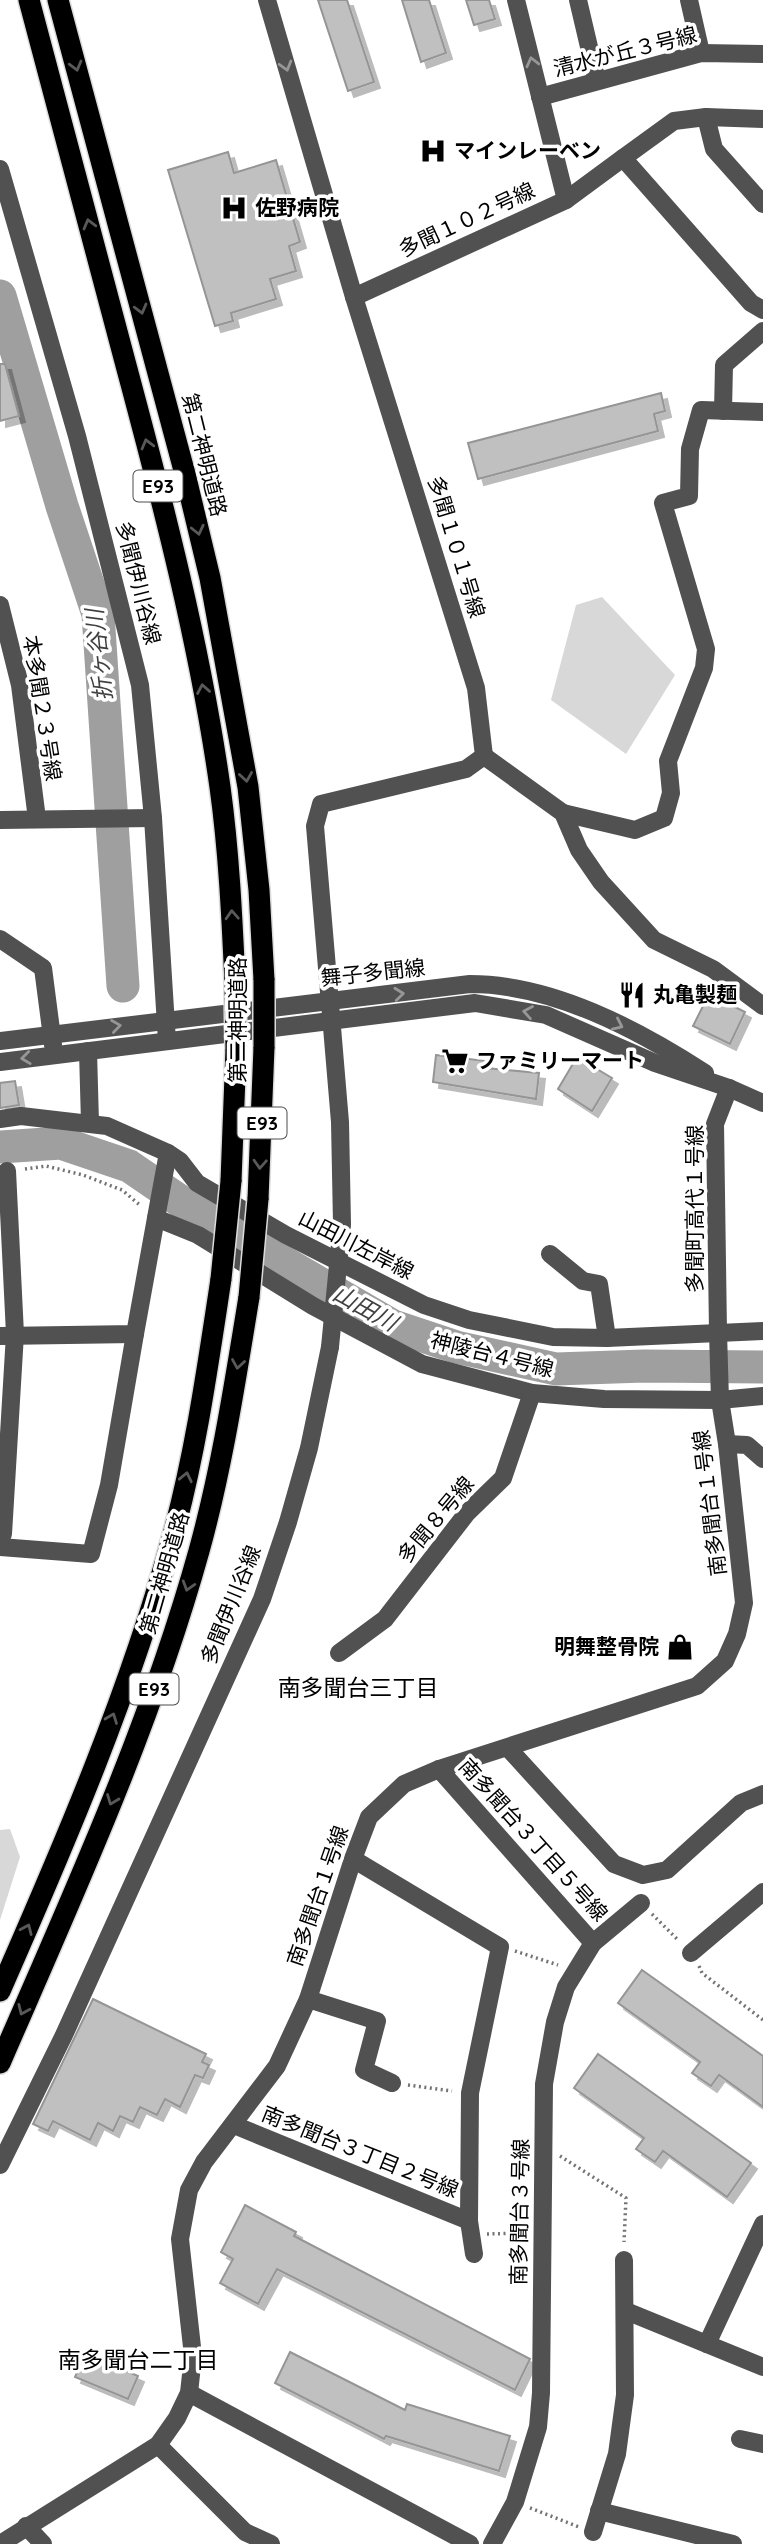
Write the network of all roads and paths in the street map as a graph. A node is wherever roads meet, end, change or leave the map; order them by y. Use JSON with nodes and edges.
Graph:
{"nodes":[{"id":1,"x":29,"y":0,"type":"edge"},
{"id":2,"x":58,"y":0,"type":"edge"},
{"id":3,"x":267,"y":0,"type":"edge"},
{"id":4,"x":516,"y":0,"type":"edge"},
{"id":5,"x":578,"y":0,"type":"edge"},
{"id":6,"x":689,"y":0,"type":"edge"},
{"id":7,"x":701,"y":53,"type":"junction"},
{"id":8,"x":763,"y":54,"type":"edge"},
{"id":9,"x":597,"y":81,"type":"junction"},
{"id":10,"x":540,"y":97,"type":"junction"},
{"id":11,"x":706,"y":117,"type":"junction"},
{"id":12,"x":763,"y":119,"type":"edge"},
{"id":13,"x":623,"y":158,"type":"junction"},
{"id":14,"x":0,"y":169,"type":"edge"},
{"id":15,"x":566,"y":200,"type":"junction"},
{"id":16,"x":763,"y":204,"type":"edge"},
{"id":17,"x":6,"y":214,"type":"edge"},
{"id":18,"x":354,"y":297,"type":"junction"},
{"id":19,"x":763,"y":310,"type":"edge"},
{"id":20,"x":763,"y":331,"type":"edge"},
{"id":21,"x":723,"y":411,"type":"junction"},
{"id":22,"x":763,"y":412,"type":"edge"},
{"id":23,"x":0,"y":605,"type":"edge"},
{"id":24,"x":484,"y":757,"type":"junction"},
{"id":25,"x":563,"y":813,"type":"junction"},
{"id":26,"x":153,"y":818,"type":"junction"},
{"id":27,"x":37,"y":819,"type":"junction"},
{"id":28,"x":0,"y":820,"type":"edge"},
{"id":29,"x":0,"y":939,"type":"edge"},
{"id":30,"x":331,"y":1000,"type":"junction"},
{"id":31,"x":763,"y":1006,"type":"edge"},
{"id":32,"x":166,"y":1019,"type":"junction"},
{"id":33,"x":332,"y":1021,"type":"junction"},
{"id":34,"x":52,"y":1035,"type":"junction"},
{"id":35,"x":0,"y":1041,"type":"edge"},
{"id":36,"x":167,"y":1041,"type":"junction"},
{"id":37,"x":88,"y":1051,"type":"junction"},
{"id":38,"x":54,"y":1055,"type":"junction"},
{"id":39,"x":0,"y":1062,"type":"edge"},
{"id":40,"x":729,"y":1088,"type":"junction"},
{"id":41,"x":763,"y":1103,"type":"edge"},
{"id":42,"x":0,"y":1119,"type":"edge"},
{"id":43,"x":90,"y":1123,"type":"junction"},
{"id":44,"x":168,"y":1153,"type":"junction"},
{"id":45,"x":7,"y":1171,"type":"joint"},
{"id":46,"x":156,"y":1218,"type":"junction"},
{"id":47,"x":550,"y":1254,"type":"dead end"},
{"id":48,"x":763,"y":1331,"type":"edge"},
{"id":49,"x":718,"y":1332,"type":"junction"},
{"id":50,"x":135,"y":1334,"type":"junction"},
{"id":51,"x":7,"y":1335,"type":"edge"},
{"id":52,"x":607,"y":1338,"type":"junction"},
{"id":53,"x":532,"y":1392,"type":"junction"},
{"id":54,"x":763,"y":1396,"type":"edge"},
{"id":55,"x":720,"y":1400,"type":"junction"},
{"id":56,"x":727,"y":1444,"type":"junction"},
{"id":57,"x":763,"y":1459,"type":"edge"},
{"id":58,"x":0,"y":1537,"type":"edge"},
{"id":59,"x":0,"y":1548,"type":"edge"},
{"id":60,"x":339,"y":1653,"type":"dead end"},
{"id":61,"x":508,"y":1748,"type":"junction"},
{"id":62,"x":439,"y":1769,"type":"junction"},
{"id":63,"x":763,"y":1794,"type":"edge"},
{"id":64,"x":353,"y":1859,"type":"junction"},
{"id":65,"x":763,"y":1892,"type":"edge"},
{"id":66,"x":641,"y":1903,"type":"joint"},
{"id":67,"x":593,"y":1942,"type":"junction"},
{"id":68,"x":500,"y":1947,"type":"junction"},
{"id":69,"x":691,"y":1953,"type":"junction"},
{"id":70,"x":548,"y":1962,"type":"dead end"},
{"id":71,"x":0,"y":1992,"type":"edge"},
{"id":72,"x":308,"y":1999,"type":"junction"},
{"id":73,"x":763,"y":2020,"type":"edge"},
{"id":74,"x":0,"y":2063,"type":"edge"},
{"id":75,"x":392,"y":2083,"type":"joint"},
{"id":76,"x":470,"y":2093,"type":"junction"},
{"id":77,"x":234,"y":2125,"type":"junction"},
{"id":78,"x":544,"y":2146,"type":"junction"},
{"id":79,"x":0,"y":2165,"type":"edge"},
{"id":80,"x":763,"y":2224,"type":"edge"},
{"id":81,"x":470,"y":2228,"type":"junction"},
{"id":82,"x":542,"y":2232,"type":"junction"},
{"id":83,"x":474,"y":2254,"type":"dead end"},
{"id":84,"x":624,"y":2260,"type":"joint"},
{"id":85,"x":626,"y":2311,"type":"junction"},
{"id":86,"x":707,"y":2344,"type":"junction"},
{"id":87,"x":763,"y":2367,"type":"edge"},
{"id":88,"x":189,"y":2393,"type":"junction"},
{"id":89,"x":740,"y":2439,"type":"dead end"},
{"id":90,"x":763,"y":2444,"type":"edge"},
{"id":91,"x":158,"y":2445,"type":"junction"},
{"id":92,"x":516,"y":2502,"type":"junction"},
{"id":93,"x":599,"y":2511,"type":"junction"},
{"id":94,"x":26,"y":2526,"type":"junction"},
{"id":95,"x":593,"y":2532,"type":"joint"},
{"id":96,"x":240,"y":2538,"type":"edge"},
{"id":97,"x":0,"y":2544,"type":"edge"},
{"id":98,"x":43,"y":2544,"type":"edge"},
{"id":99,"x":271,"y":2544,"type":"edge"},
{"id":100,"x":470,"y":2544,"type":"edge"},
{"id":101,"x":492,"y":2544,"type":"edge"},
{"id":102,"x":733,"y":2544,"type":"edge"}],
"edges":[{"from":71,"to":1,"type":"highway","name":"第二神明道路","number":"E93","one_way":true,"bridge":true},
{"from":2,"to":74,"type":"highway","name":"第二神明道路","number":"E93","one_way":true,"bridge":true},
{"from":3,"to":18,"type":"street","name":"多聞１０１号線","one_way":true},
{"from":10,"to":4,"type":"street","name":"多聞１０２号線","one_way":true},
{"from":5,"to":9,"type":"street"},
{"from":6,"to":7,"type":"street"},
{"from":7,"to":8,"type":"street","name":"清水が丘３号線"},
{"from":7,"to":9,"type":"street","name":"清水が丘３号線"},
{"from":9,"to":10,"type":"street","name":"清水が丘３号線"},
{"from":10,"to":15,"type":"street","name":"多聞１０２号線"},
{"from":11,"to":12,"type":"street"},
{"from":11,"to":13,"type":"street"},
{"from":11,"to":16,"type":"street"},
{"from":13,"to":15,"type":"street"},
{"from":13,"to":19,"type":"street"},
{"from":14,"to":17,"type":"street","name":"多聞伊川谷線"},
{"from":15,"to":18,"type":"street","name":"多聞１０２号線"},
{"from":17,"to":26,"type":"street","name":"多聞伊川谷線"},
{"from":18,"to":24,"type":"street","name":"多聞１０１号線"},
{"from":20,"to":21,"type":"street"},
{"from":21,"to":22,"type":"street"},
{"from":21,"to":25,"type":"street"},
{"from":23,"to":27,"type":"street","name":"本多聞２３号線"},
{"from":24,"to":25,"type":"street"},
{"from":24,"to":30,"type":"street"},
{"from":25,"to":31,"type":"street"},
{"from":26,"to":27,"type":"street"},
{"from":26,"to":32,"type":"street","name":"多聞伊川谷線"},
{"from":27,"to":28,"type":"street"},
{"from":29,"to":34,"type":"street"},
{"from":30,"to":32,"type":"street","name":"舞子多聞線"},
{"from":30,"to":33,"type":"street","name":"多聞伊川谷線"},
{"from":30,"to":40,"type":"street","name":"舞子多聞線","one_way":true},
{"from":34,"to":32,"type":"street","name":"舞子多聞線","one_way":true},
{"from":32,"to":36,"type":"street","name":"多聞伊川谷線"},
{"from":33,"to":36,"type":"street","name":"舞子多聞線"},
{"from":40,"to":33,"type":"street","name":"舞子多聞線","one_way":true},
{"from":33,"to":79,"type":"street","name":"多聞伊川谷線","bridge":true},
{"from":34,"to":35,"type":"street","name":"舞子多聞線"},
{"from":34,"to":38,"type":"street"},
{"from":36,"to":37,"type":"street","name":"舞子多聞線"},
{"from":37,"to":38,"type":"street","name":"舞子多聞線"},
{"from":37,"to":43,"type":"street"},
{"from":38,"to":39,"type":"street","name":"舞子多聞線","one_way":true},
{"from":40,"to":41,"type":"street","name":"舞子多聞線"},
{"from":40,"to":49,"type":"street","name":"多聞町高代１号線"},
{"from":42,"to":43,"type":"street","name":"山田川左岸線"},
{"from":43,"to":44,"type":"street","name":"山田川左岸線"},
{"from":44,"to":46,"type":"street"},
{"from":44,"to":52,"type":"street","name":"山田川左岸線"},
{"from":45,"to":46,"type":"path"},
{"from":45,"to":51,"type":"street"},
{"from":46,"to":50,"type":"street"},
{"from":46,"to":53,"type":"street","name":"神陵台４号線"},
{"from":47,"to":52,"type":"street"},
{"from":48,"to":49,"type":"street","name":"山田川左岸線"},
{"from":49,"to":52,"type":"street","name":"山田川左岸線"},
{"from":49,"to":55,"type":"street","name":"南多聞台１号線"},
{"from":50,"to":51,"type":"street"},
{"from":50,"to":59,"type":"street"},
{"from":51,"to":58,"type":"street"},
{"from":53,"to":55,"type":"street","name":"神陵台４号線"},
{"from":53,"to":60,"type":"street","name":"多聞８号線"},
{"from":54,"to":55,"type":"street","name":"神陵台４号線"},
{"from":55,"to":56,"type":"street","name":"南多聞台１号線"},
{"from":56,"to":57,"type":"street"},
{"from":56,"to":61,"type":"street","name":"南多聞台１号線"},
{"from":61,"to":62,"type":"street","name":"南多聞台１号線"},
{"from":61,"to":63,"type":"street"},
{"from":62,"to":64,"type":"street","name":"南多聞台１号線"},
{"from":62,"to":67,"type":"street","name":"南多聞台３丁目５号線"},
{"from":64,"to":68,"type":"street"},
{"from":64,"to":72,"type":"street","name":"南多聞台１号線"},
{"from":65,"to":69,"type":"street"},
{"from":66,"to":67,"type":"street","name":"南多聞台３号線"},
{"from":66,"to":69,"type":"path"},
{"from":67,"to":78,"type":"street","name":"南多聞台３号線"},
{"from":68,"to":70,"type":"path"},
{"from":68,"to":76,"type":"street"},
{"from":69,"to":73,"type":"path"},
{"from":72,"to":75,"type":"street"},
{"from":72,"to":77,"type":"street","name":"南多聞台１号線"},
{"from":75,"to":76,"type":"path"},
{"from":76,"to":81,"type":"street"},
{"from":77,"to":81,"type":"street","name":"南多聞台３丁目２号線"},
{"from":77,"to":88,"type":"street","name":"南多聞台１号線"},
{"from":78,"to":82,"type":"street","name":"南多聞台３号線"},
{"from":78,"to":84,"type":"path"},
{"from":80,"to":86,"type":"street"},
{"from":81,"to":82,"type":"path"},
{"from":81,"to":83,"type":"street"},
{"from":82,"to":92,"type":"street","name":"南多聞台３号線"},
{"from":84,"to":85,"type":"street"},
{"from":85,"to":86,"type":"street"},
{"from":85,"to":93,"type":"street"},
{"from":86,"to":87,"type":"street"},
{"from":88,"to":91,"type":"street","name":"南多聞台１号線"},
{"from":88,"to":100,"type":"street"},
{"from":89,"to":90,"type":"street"},
{"from":91,"to":94,"type":"street","name":"南多聞台１号線"},
{"from":91,"to":96,"type":"street"},
{"from":92,"to":95,"type":"path"},
{"from":92,"to":101,"type":"street","name":"南多聞台３号線"},
{"from":93,"to":95,"type":"street"},
{"from":93,"to":102,"type":"street"},
{"from":94,"to":97,"type":"street","name":"南多聞台１号線"},
{"from":94,"to":98,"type":"street"},
{"from":96,"to":99,"type":"street"}]}
